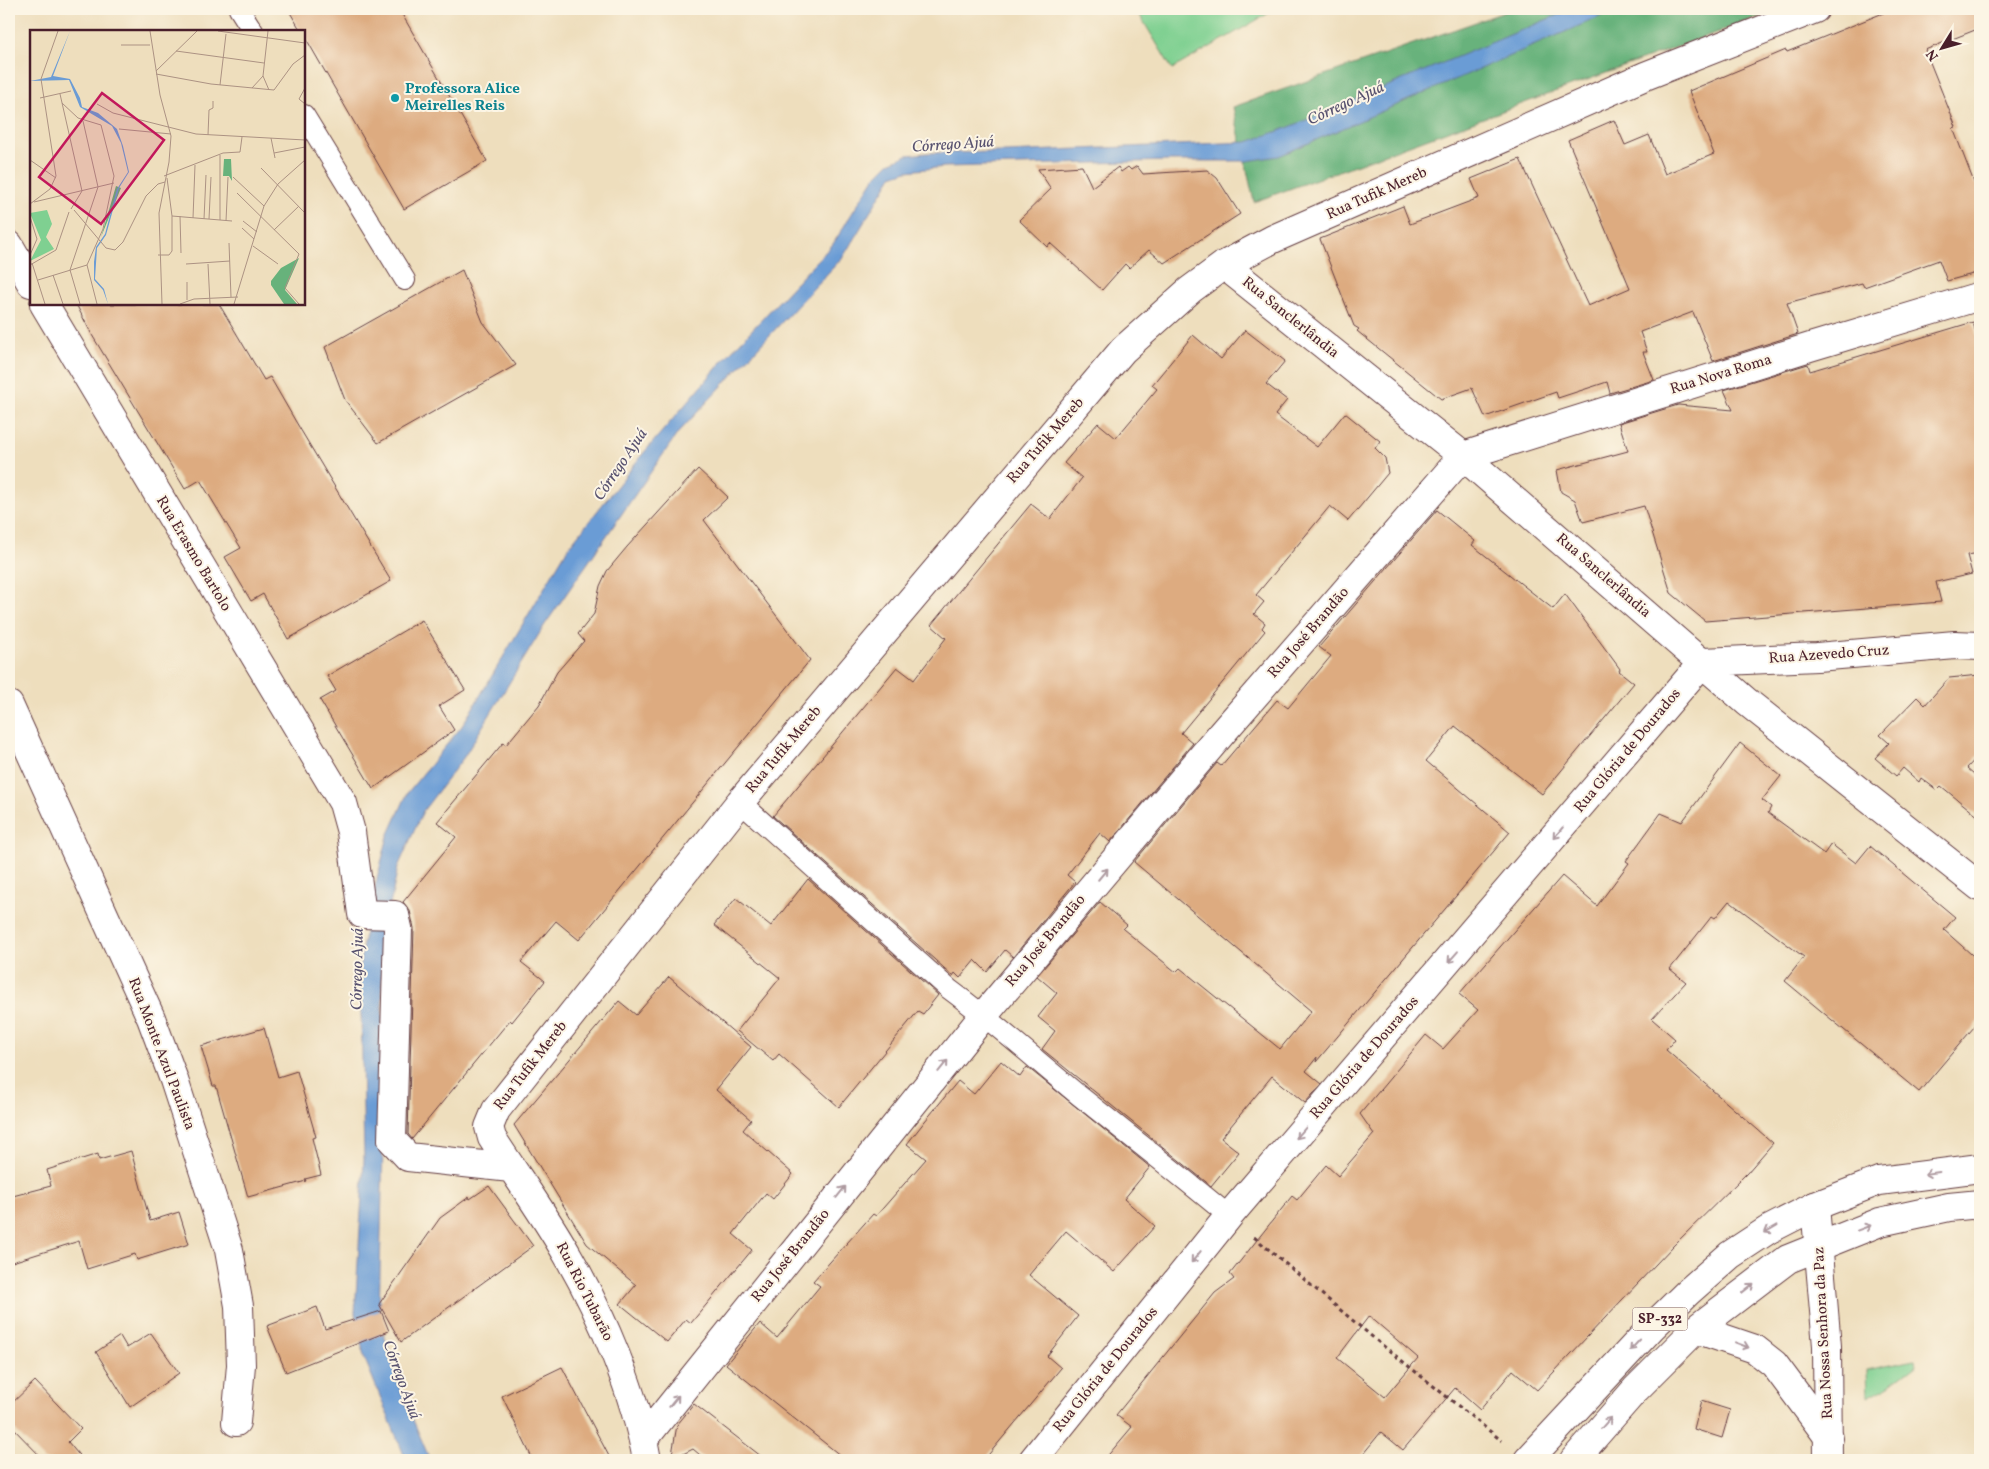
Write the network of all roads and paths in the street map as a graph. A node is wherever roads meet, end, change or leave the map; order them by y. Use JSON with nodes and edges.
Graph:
{"nodes":[{"id":1,"x":239,"y":9,"type":"edge"},
{"id":2,"x":1815,"y":9,"type":"edge"},
{"id":3,"x":252,"y":30,"type":"edge"},
{"id":4,"x":305,"y":117,"type":"edge"},
{"id":5,"x":9,"y":245,"type":"edge"},
{"id":6,"x":1224,"y":266,"type":"junction"},
{"id":7,"x":30,"y":280,"type":"edge"},
{"id":8,"x":405,"y":280,"type":"dead end"},
{"id":9,"x":1980,"y":296,"type":"edge"},
{"id":10,"x":45,"y":305,"type":"edge"},
{"id":11,"x":1463,"y":456,"type":"junction"},
{"id":12,"x":1972,"y":643,"type":"edge"},
{"id":13,"x":1703,"y":662,"type":"junction"},
{"id":14,"x":9,"y":705,"type":"edge"},
{"id":15,"x":740,"y":802,"type":"junction"},
{"id":16,"x":1980,"y":887,"type":"edge"},
{"id":17,"x":984,"y":1014,"type":"junction"},
{"id":18,"x":492,"y":1138,"type":"joint"},
{"id":19,"x":511,"y":1168,"type":"junction"},
{"id":20,"x":1980,"y":1168,"type":"edge"},
{"id":21,"x":1980,"y":1204,"type":"edge"},
{"id":22,"x":1814,"y":1206,"type":"junction"},
{"id":23,"x":1229,"y":1216,"type":"junction"},
{"id":24,"x":1819,"y":1245,"type":"junction"},
{"id":25,"x":1696,"y":1329,"type":"junction"},
{"id":26,"x":236,"y":1422,"type":"dead end"},
{"id":27,"x":1829,"y":1449,"type":"edge"},
{"id":28,"x":645,"y":1450,"type":"edge"},
{"id":29,"x":1518,"y":1453,"type":"edge"},
{"id":30,"x":1033,"y":1460,"type":"edge"},
{"id":31,"x":1574,"y":1460,"type":"edge"}],
"edges":[{"from":1,"to":3,"type":"lane"},
{"from":2,"to":6,"type":"street","name":"Rua Tufik Mereb"},
{"from":4,"to":8,"type":"lane"},
{"from":5,"to":7,"type":"street"},
{"from":6,"to":11,"type":"street","name":"Rua Sanclerlândia"},
{"from":6,"to":15,"type":"street","name":"Rua Tufik Mereb"},
{"from":9,"to":11,"type":"street","name":"Rua Nova Roma"},
{"from":10,"to":19,"type":"street","name":"Rua Erasmo Bartolo"},
{"from":11,"to":13,"type":"street","name":"Rua Sanclerlândia"},
{"from":17,"to":11,"type":"street","name":"Rua José Brandão","one_way":true},
{"from":12,"to":13,"type":"street","name":"Rua Azevedo Cruz"},
{"from":13,"to":16,"type":"street","name":"Rua Sanclerlândia"},
{"from":13,"to":23,"type":"street","name":"Rua Glória de Dourados","one_way":true},
{"from":14,"to":26,"type":"street","name":"Rua Monte Azul Paulista"},
{"from":15,"to":17,"type":"lane"},
{"from":15,"to":18,"type":"street","name":"Rua Tufik Mereb"},
{"from":17,"to":23,"type":"lane"},
{"from":28,"to":17,"type":"street","name":"Rua José Brandão","one_way":true},
{"from":18,"to":19,"type":"street","name":"Rua Rio Tubarão"},
{"from":19,"to":28,"type":"street","name":"Rua Rio Tubarão"},
{"from":20,"to":22,"type":"street","number":"SP-332","one_way":true},
{"from":24,"to":21,"type":"street","number":"SP-332","one_way":true},
{"from":22,"to":24,"type":"street","name":"Rua Nossa Senhora da Paz"},
{"from":22,"to":29,"type":"street","number":"SP-332","one_way":true},
{"from":23,"to":29,"type":"path"},
{"from":23,"to":30,"type":"street","name":"Rua Glória de Dourados","one_way":true},
{"from":25,"to":24,"type":"street","number":"SP-332","one_way":true},
{"from":24,"to":27,"type":"street","name":"Rua Nossa Senhora da Paz"},
{"from":25,"to":27,"type":"street","one_way":true},
{"from":31,"to":25,"type":"street","number":"SP-332","one_way":true}]}
